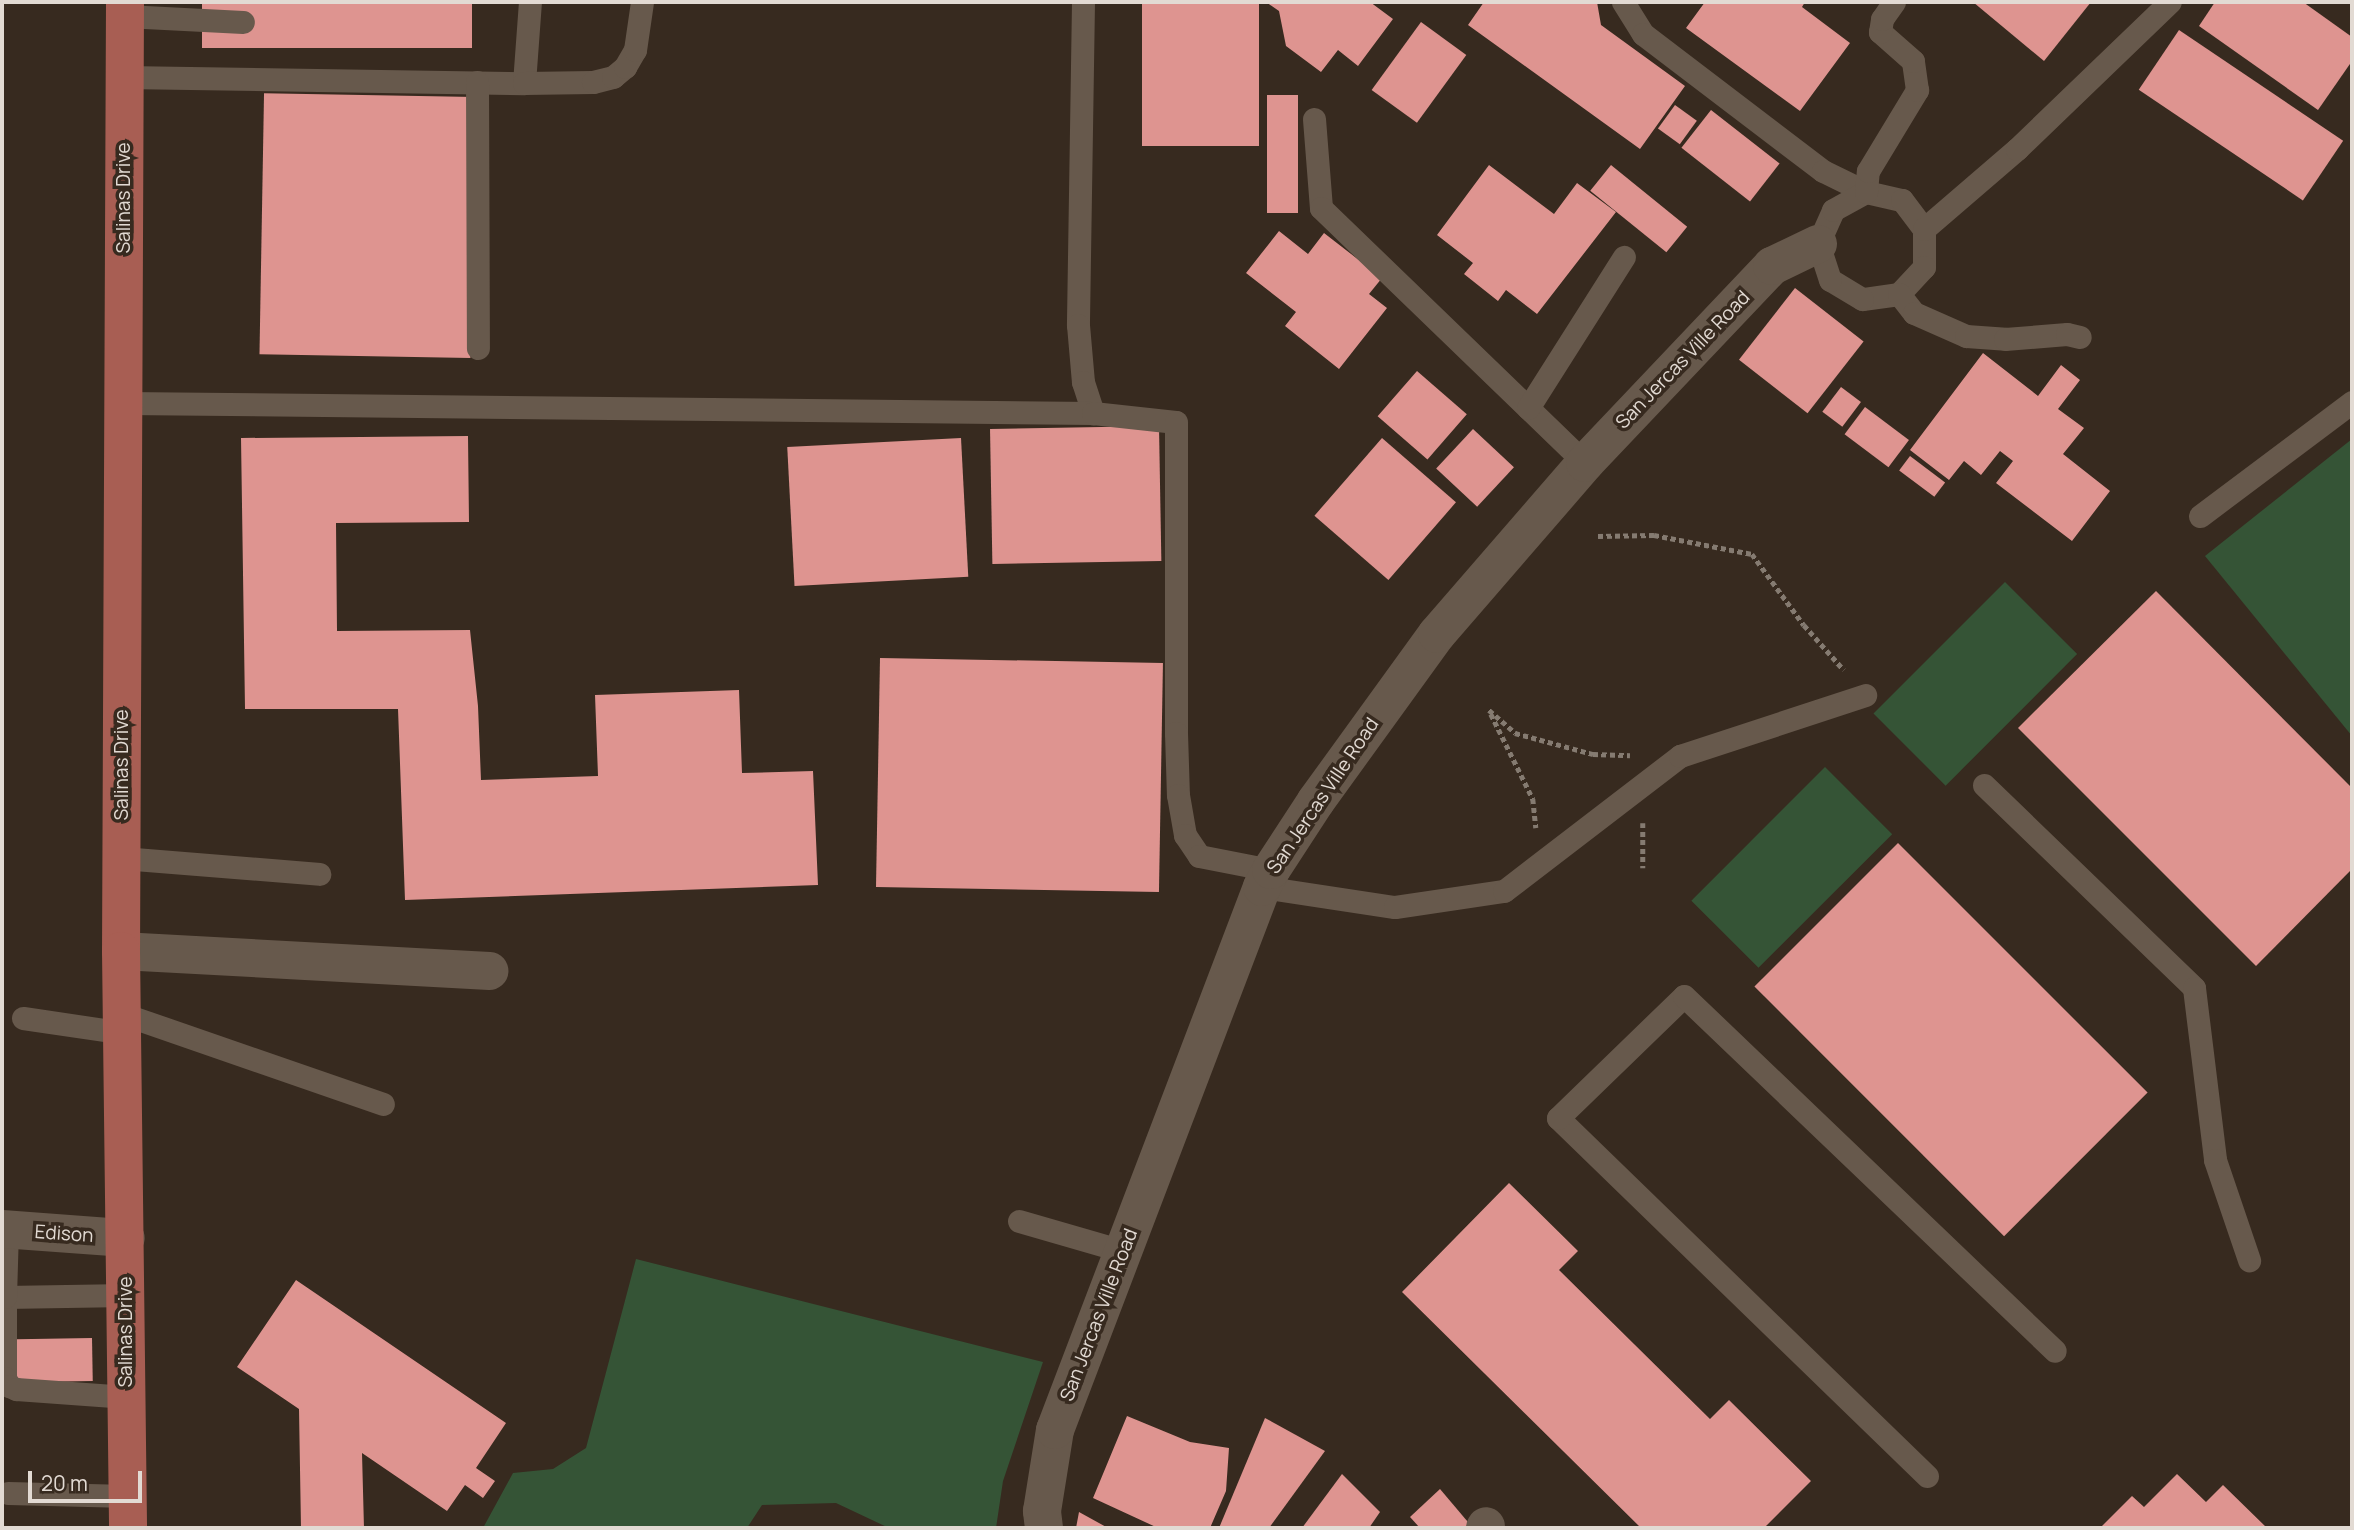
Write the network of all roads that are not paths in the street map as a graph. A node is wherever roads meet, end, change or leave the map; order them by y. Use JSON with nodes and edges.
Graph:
{"nodes":[{"id":1,"x":530,"y":2,"type":"edge"},
{"id":2,"x":642,"y":2,"type":"edge"},
{"id":3,"x":1083,"y":2,"type":"edge"},
{"id":4,"x":1623,"y":2,"type":"edge"},
{"id":5,"x":1895,"y":2,"type":"edge"},
{"id":6,"x":2170,"y":2,"type":"edge"},
{"id":7,"x":125,"y":9,"type":"edge"},
{"id":8,"x":243,"y":22,"type":"dead end"},
{"id":9,"x":124,"y":77,"type":"junction"},
{"id":10,"x":477,"y":82,"type":"junction"},
{"id":11,"x":524,"y":83,"type":"junction"},
{"id":12,"x":1314,"y":119,"type":"dead end"},
{"id":13,"x":1866,"y":192,"type":"junction"},
{"id":14,"x":1924,"y":229,"type":"junction"},
{"id":15,"x":1818,"y":244,"type":"junction"},
{"id":16,"x":1624,"y":257,"type":"dead end"},
{"id":17,"x":1899,"y":294,"type":"junction"},
{"id":18,"x":2080,"y":337,"type":"dead end"},
{"id":19,"x":478,"y":348,"type":"dead end"},
{"id":20,"x":2352,"y":402,"type":"edge"},
{"id":21,"x":124,"y":403,"type":"junction"},
{"id":22,"x":1528,"y":408,"type":"junction"},
{"id":23,"x":1093,"y":413,"type":"junction"},
{"id":24,"x":1585,"y":463,"type":"junction"},
{"id":25,"x":2200,"y":516,"type":"dead end"},
{"id":26,"x":1865,"y":695,"type":"road end"},
{"id":27,"x":1984,"y":785,"type":"dead end"},
{"id":28,"x":122,"y":858,"type":"junction"},
{"id":29,"x":319,"y":874,"type":"dead end"},
{"id":30,"x":1266,"y":878,"type":"junction"},
{"id":31,"x":121,"y":951,"type":"junction"},
{"id":32,"x":489,"y":971,"type":"dead end"},
{"id":33,"x":23,"y":1018,"type":"dead end"},
{"id":34,"x":123,"y":1024,"type":"junction"},
{"id":35,"x":383,"y":1104,"type":"dead end"},
{"id":36,"x":1019,"y":1222,"type":"dead end"},
{"id":37,"x":4,"y":1229,"type":"edge"},
{"id":38,"x":126,"y":1238,"type":"junction"},
{"id":39,"x":1123,"y":1251,"type":"junction"},
{"id":40,"x":2249,"y":1261,"type":"dead end"},
{"id":41,"x":127,"y":1295,"type":"junction"},
{"id":42,"x":5,"y":1297,"type":"junction"},
{"id":43,"x":2055,"y":1351,"type":"dead end"},
{"id":44,"x":127,"y":1397,"type":"junction"},
{"id":45,"x":1927,"y":1476,"type":"dead end"},
{"id":46,"x":8,"y":1493,"type":"dead end"},
{"id":47,"x":128,"y":1512,"type":"edge"},
{"id":48,"x":1044,"y":1528,"type":"edge"}],
"edges":[{"from":1,"to":11,"type":"lane"},
{"from":2,"to":11,"type":"lane"},
{"from":3,"to":23,"type":"lane"},
{"from":4,"to":13,"type":"lane"},
{"from":5,"to":13,"type":"lane"},
{"from":6,"to":14,"type":"lane"},
{"from":7,"to":8,"type":"lane"},
{"from":7,"to":9,"type":"main road","name":"Salinas Drive"},
{"from":9,"to":10,"type":"lane"},
{"from":9,"to":21,"type":"main road","name":"Salinas Drive"},
{"from":10,"to":11,"type":"lane"},
{"from":10,"to":19,"type":"lane"},
{"from":12,"to":22,"type":"lane"},
{"from":13,"to":14,"type":"lane"},
{"from":13,"to":15,"type":"lane"},
{"from":14,"to":17,"type":"lane"},
{"from":15,"to":17,"type":"lane"},
{"from":15,"to":24,"type":"street","name":"San Jercas Ville Road"},
{"from":16,"to":22,"type":"lane"},
{"from":17,"to":18,"type":"lane"},
{"from":20,"to":25,"type":"lane"},
{"from":21,"to":23,"type":"lane"},
{"from":21,"to":28,"type":"main road","name":"Salinas Drive"},
{"from":22,"to":24,"type":"lane"},
{"from":23,"to":30,"type":"lane"},
{"from":24,"to":30,"type":"street","name":"San Jercas Ville Road"},
{"from":26,"to":30,"type":"lane"},
{"from":27,"to":40,"type":"lane"},
{"from":28,"to":29,"type":"lane"},
{"from":28,"to":31,"type":"main road","name":"Salinas Drive"},
{"from":30,"to":39,"type":"street","name":"San Jercas Ville Road"},
{"from":31,"to":32,"type":"street"},
{"from":31,"to":34,"type":"main road","name":"Salinas Drive"},
{"from":33,"to":34,"type":"lane"},
{"from":34,"to":35,"type":"lane"},
{"from":34,"to":38,"type":"main road","name":"Salinas Drive"},
{"from":36,"to":39,"type":"lane"},
{"from":37,"to":38,"type":"street","name":"Edison"},
{"from":37,"to":42,"type":"lane"},
{"from":38,"to":41,"type":"main road","name":"Salinas Drive"},
{"from":39,"to":48,"type":"street","name":"San Jercas Ville Road"},
{"from":41,"to":42,"type":"lane"},
{"from":41,"to":44,"type":"main road","name":"Salinas Drive"},
{"from":42,"to":44,"type":"lane"},
{"from":43,"to":45,"type":"lane"},
{"from":44,"to":47,"type":"main road","name":"Salinas Drive"},
{"from":46,"to":47,"type":"lane"}]}
